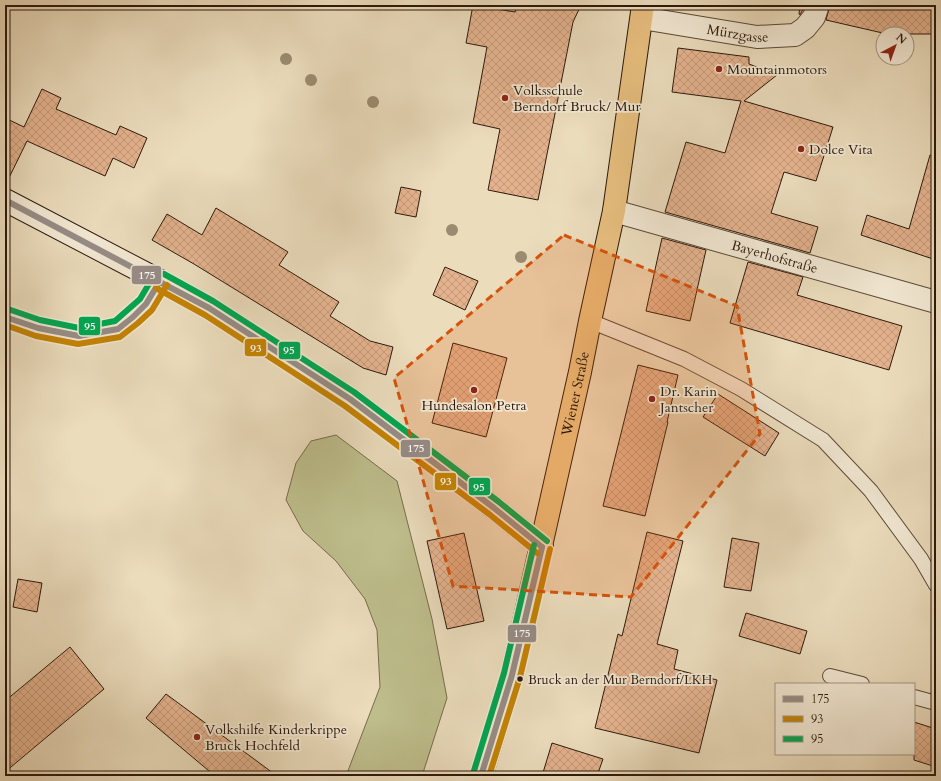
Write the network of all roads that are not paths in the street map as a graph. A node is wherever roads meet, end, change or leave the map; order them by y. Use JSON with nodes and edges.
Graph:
{"nodes":[{"id":1,"x":818,"y":5,"type":"edge"},
{"id":2,"x":642,"y":11,"type":"edge"},
{"id":3,"x":5,"y":200,"type":"edge"},
{"id":4,"x":614,"y":211,"type":"junction"},
{"id":5,"x":160,"y":281,"type":"junction"},
{"id":6,"x":936,"y":302,"type":"edge"},
{"id":7,"x":5,"y":318,"type":"edge"},
{"id":8,"x":590,"y":321,"type":"junction"},
{"id":9,"x":542,"y":547,"type":"junction"},
{"id":10,"x":936,"y":584,"type":"edge"},
{"id":11,"x":830,"y":676,"type":"dead end"},
{"id":12,"x":858,"y":683,"type":"edge"},
{"id":13,"x":915,"y":697,"type":"edge"},
{"id":14,"x":936,"y":703,"type":"edge"},
{"id":15,"x":481,"y":776,"type":"edge"}],
"edges":[{"from":1,"to":2,"type":"main road","name":"Mürzgasse"},
{"from":2,"to":4,"type":"main road","name":"Wiener Straße"},
{"from":3,"to":5,"type":"main road"},
{"from":4,"to":6,"type":"main road","name":"Bayerhofstraße"},
{"from":4,"to":8,"type":"main road","name":"Wiener Straße"},
{"from":5,"to":7,"type":"lane"},
{"from":5,"to":9,"type":"main road"},
{"from":8,"to":9,"type":"main road","name":"Wiener Straße"},
{"from":8,"to":10,"type":"lane"},
{"from":9,"to":15,"type":"main road","name":"Wiener Straße"},
{"from":11,"to":12,"type":"lane"},
{"from":13,"to":14,"type":"lane"}]}
